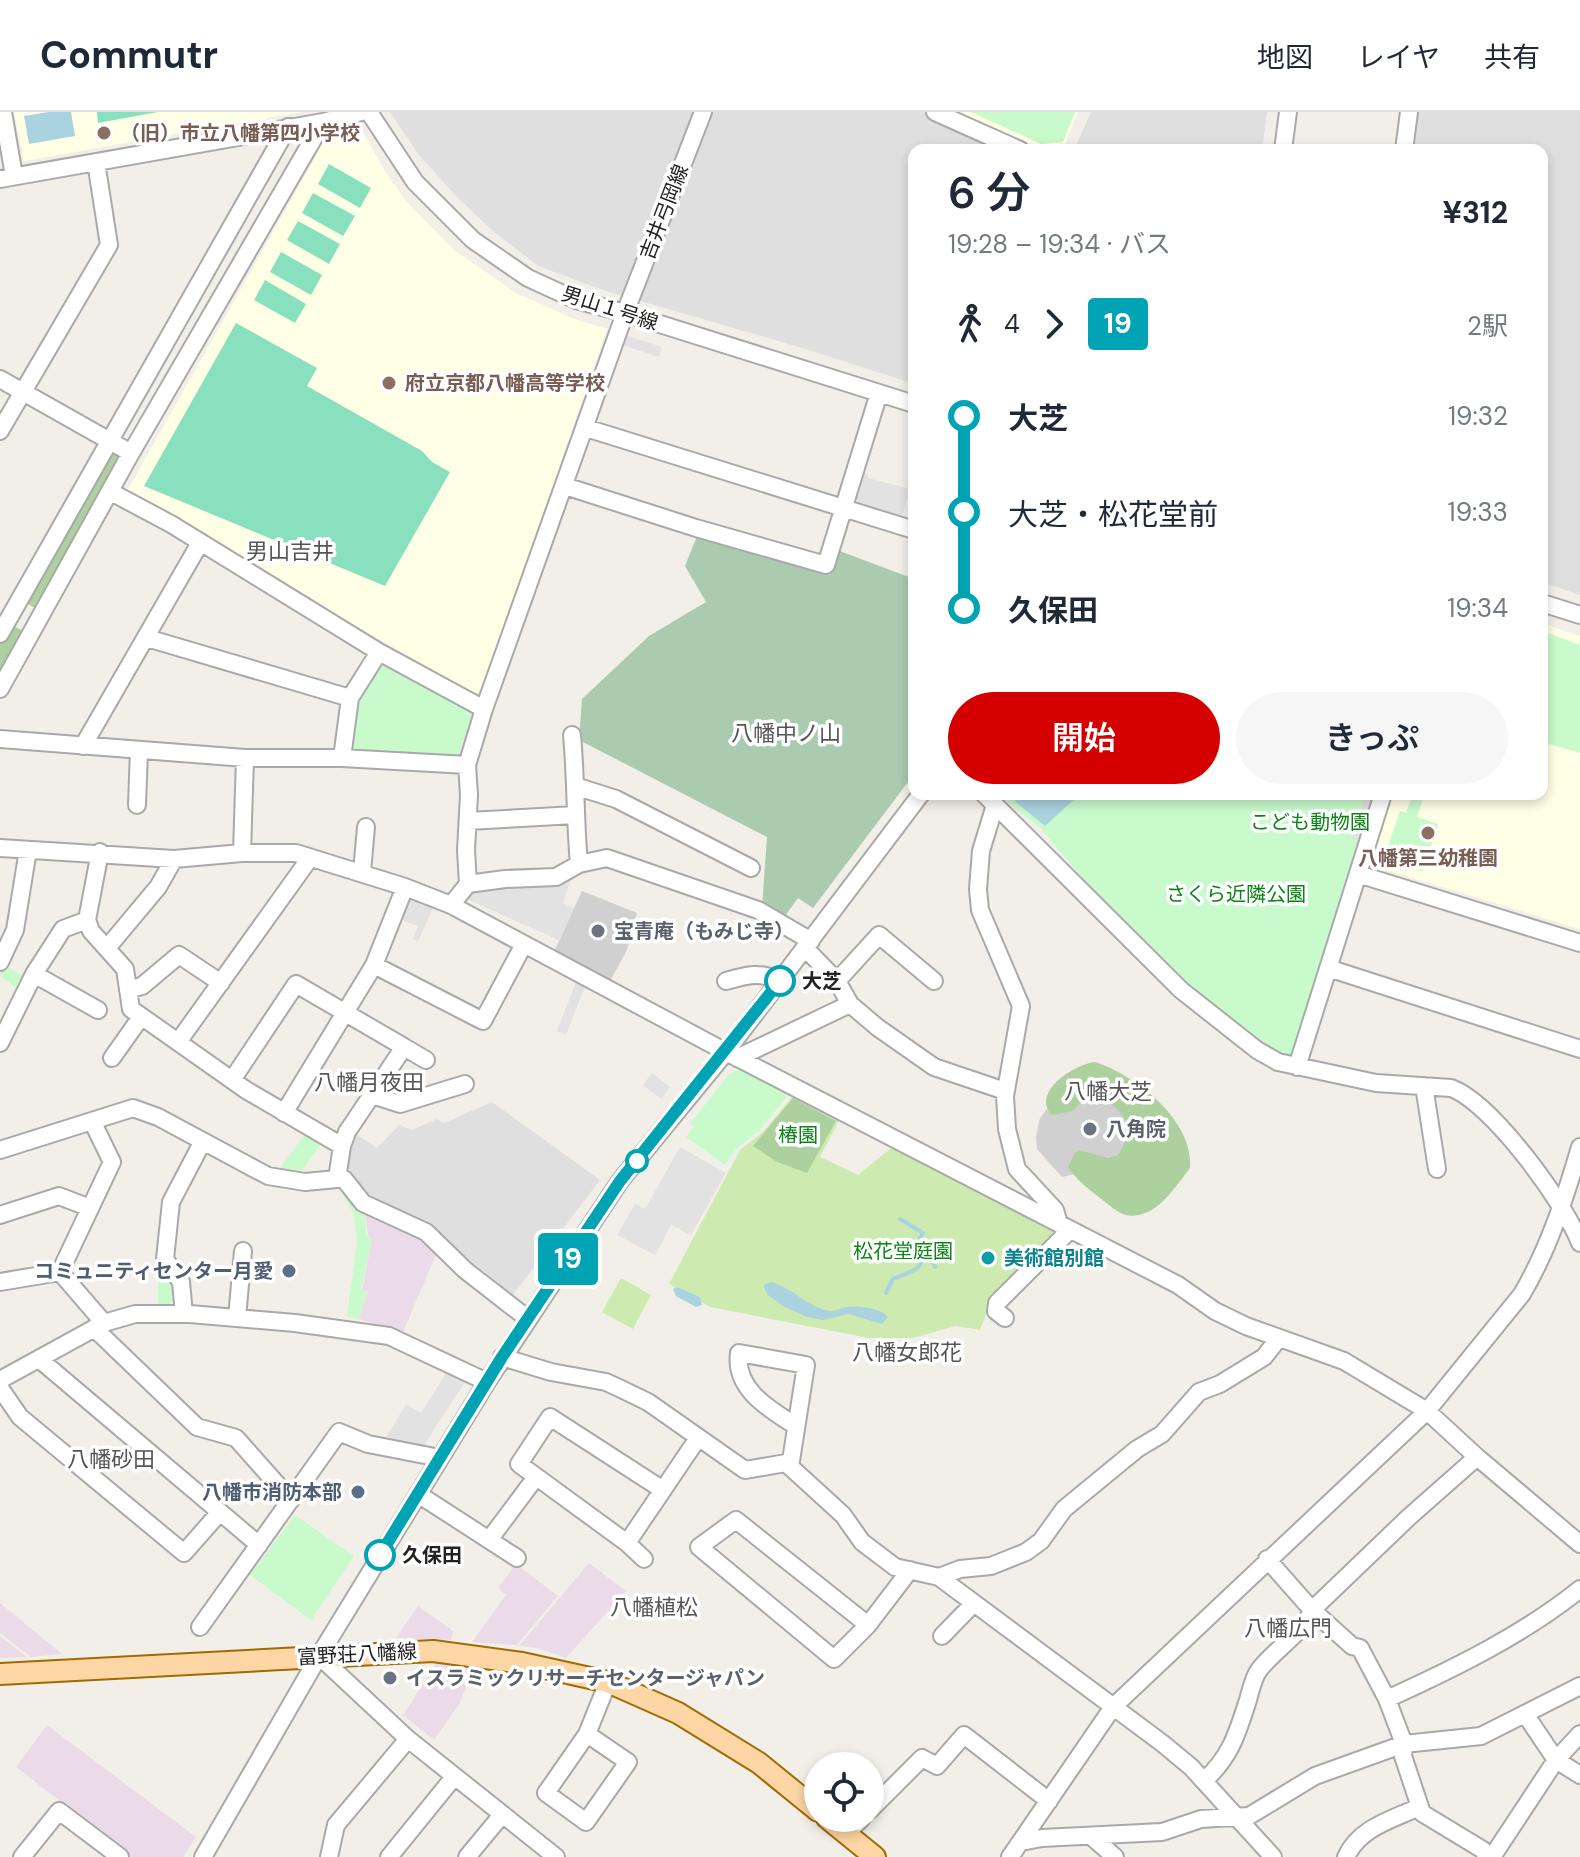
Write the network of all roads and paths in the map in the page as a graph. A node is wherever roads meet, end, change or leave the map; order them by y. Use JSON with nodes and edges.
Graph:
{"nodes":[{"id":1,"x":3,"y":112,"type":"edge"},
{"id":2,"x":361,"y":112,"type":"edge"},
{"id":3,"x":369,"y":112,"type":"edge"},
{"id":4,"x":703,"y":112,"type":"edge"},
{"id":5,"x":935,"y":112,"type":"edge"},
{"id":6,"x":1288,"y":112,"type":"edge"},
{"id":7,"x":1409,"y":112,"type":"edge"},
{"id":8,"x":323,"y":122,"type":"junction"},
{"id":9,"x":288,"y":127,"type":"junction"},
{"id":10,"x":1007,"y":144,"type":"edge"},
{"id":11,"x":1284,"y":144,"type":"edge"},
{"id":12,"x":1405,"y":144,"type":"edge"},
{"id":13,"x":96,"y":162,"type":"junction"},
{"id":14,"x":7,"y":178,"type":"edge"},
{"id":15,"x":206,"y":272,"type":"junction"},
{"id":16,"x":227,"y":286,"type":"junction"},
{"id":17,"x":625,"y":313,"type":"junction"},
{"id":18,"x":0,"y":379,"type":"edge"},
{"id":19,"x":23,"y":393,"type":"junction"},
{"id":20,"x":879,"y":393,"type":"junction"},
{"id":21,"x":908,"y":402,"type":"edge"},
{"id":22,"x":586,"y":428,"type":"junction"},
{"id":23,"x":0,"y":431,"type":"edge"},
{"id":24,"x":111,"y":441,"type":"junction"},
{"id":25,"x":131,"y":453,"type":"junction"},
{"id":26,"x":565,"y":486,"type":"junction"},
{"id":27,"x":111,"y":492,"type":"junction"},
{"id":28,"x":845,"y":509,"type":"junction"},
{"id":29,"x":908,"y":528,"type":"edge"},
{"id":30,"x":200,"y":543,"type":"junction"},
{"id":31,"x":1548,"y":605,"type":"edge"},
{"id":32,"x":6,"y":607,"type":"edge"},
{"id":33,"x":1580,"y":615,"type":"edge"},
{"id":34,"x":35,"y":624,"type":"junction"},
{"id":35,"x":0,"y":634,"type":"edge"},
{"id":36,"x":147,"y":638,"type":"junction"},
{"id":37,"x":379,"y":652,"type":"junction"},
{"id":38,"x":0,"y":689,"type":"edge"},
{"id":39,"x":350,"y":698,"type":"junction"},
{"id":40,"x":484,"y":709,"type":"junction"},
{"id":41,"x":572,"y":735,"type":"dead end"},
{"id":42,"x":0,"y":739,"type":"edge"},
{"id":43,"x":83,"y":746,"type":"junction"},
{"id":44,"x":139,"y":750,"type":"junction"},
{"id":45,"x":245,"y":758,"type":"junction"},
{"id":46,"x":342,"y":758,"type":"junction"},
{"id":47,"x":467,"y":765,"type":"junction"},
{"id":48,"x":575,"y":786,"type":"junction"},
{"id":49,"x":917,"y":800,"type":"edge"},
{"id":50,"x":990,"y":800,"type":"edge"},
{"id":51,"x":1381,"y":800,"type":"edge"},
{"id":52,"x":137,"y":805,"type":"dead end"},
{"id":53,"x":575,"y":815,"type":"junction"},
{"id":54,"x":468,"y":821,"type":"junction"},
{"id":55,"x":366,"y":827,"type":"dead end"},
{"id":56,"x":0,"y":848,"type":"edge"},
{"id":57,"x":28,"y":850,"type":"junction"},
{"id":58,"x":100,"y":852,"type":"junction"},
{"id":59,"x":242,"y":853,"type":"junction"},
{"id":60,"x":310,"y":858,"type":"junction"},
{"id":61,"x":174,"y":859,"type":"junction"},
{"id":62,"x":579,"y":864,"type":"junction"},
{"id":63,"x":751,"y":868,"type":"dead end"},
{"id":64,"x":362,"y":872,"type":"junction"},
{"id":65,"x":1358,"y":874,"type":"junction"},
{"id":66,"x":468,"y":884,"type":"junction"},
{"id":67,"x":405,"y":887,"type":"junction"},
{"id":68,"x":451,"y":905,"type":"junction"},
{"id":69,"x":87,"y":920,"type":"junction"},
{"id":70,"x":1580,"y":943,"type":"edge"},
{"id":71,"x":524,"y":944,"type":"junction"},
{"id":72,"x":808,"y":945,"type":"junction"},
{"id":73,"x":107,"y":948,"type":"junction"},
{"id":74,"x":0,"y":962,"type":"edge"},
{"id":75,"x":374,"y":965,"type":"junction"},
{"id":76,"x":1328,"y":968,"type":"junction"},
{"id":77,"x":34,"y":974,"type":"junction"},
{"id":78,"x":726,"y":981,"type":"dead end"},
{"id":79,"x":780,"y":981,"type":"junction"},
{"id":80,"x":837,"y":981,"type":"junction"},
{"id":81,"x":934,"y":981,"type":"dead end"},
{"id":82,"x":221,"y":983,"type":"junction"},
{"id":83,"x":128,"y":990,"type":"junction"},
{"id":84,"x":850,"y":1004,"type":"junction"},
{"id":85,"x":98,"y":1010,"type":"dead end"},
{"id":86,"x":346,"y":1013,"type":"junction"},
{"id":87,"x":141,"y":1017,"type":"junction"},
{"id":88,"x":178,"y":1042,"type":"junction"},
{"id":89,"x":0,"y":1043,"type":"edge"},
{"id":90,"x":404,"y":1047,"type":"junction"},
{"id":91,"x":1580,"y":1049,"type":"edge"},
{"id":92,"x":732,"y":1055,"type":"junction"},
{"id":93,"x":112,"y":1058,"type":"dead end"},
{"id":94,"x":426,"y":1060,"type":"dead end"},
{"id":95,"x":1297,"y":1067,"type":"junction"},
{"id":96,"x":232,"y":1080,"type":"junction"},
{"id":97,"x":465,"y":1084,"type":"dead end"},
{"id":98,"x":1424,"y":1086,"type":"junction"},
{"id":99,"x":1005,"y":1091,"type":"junction"},
{"id":100,"x":372,"y":1095,"type":"junction"},
{"id":101,"x":284,"y":1113,"type":"junction"},
{"id":102,"x":92,"y":1121,"type":"junction"},
{"id":103,"x":203,"y":1141,"type":"junction"},
{"id":104,"x":342,"y":1146,"type":"junction"},
{"id":105,"x":1580,"y":1147,"type":"edge"},
{"id":106,"x":0,"y":1150,"type":"edge"},
{"id":107,"x":1437,"y":1169,"type":"dead end"},
{"id":108,"x":337,"y":1179,"type":"junction"},
{"id":109,"x":90,"y":1208,"type":"junction"},
{"id":110,"x":1561,"y":1211,"type":"junction"},
{"id":111,"x":0,"y":1215,"type":"edge"},
{"id":112,"x":1064,"y":1227,"type":"junction"},
{"id":113,"x":1580,"y":1243,"type":"edge"},
{"id":114,"x":243,"y":1251,"type":"dead end"},
{"id":115,"x":60,"y":1272,"type":"junction"},
{"id":116,"x":0,"y":1282,"type":"edge"},
{"id":117,"x":184,"y":1314,"type":"junction"},
{"id":118,"x":237,"y":1318,"type":"junction"},
{"id":119,"x":1005,"y":1318,"type":"dead end"},
{"id":120,"x":528,"y":1319,"type":"junction"},
{"id":121,"x":99,"y":1325,"type":"junction"},
{"id":122,"x":1279,"y":1338,"type":"junction"},
{"id":123,"x":502,"y":1357,"type":"junction"},
{"id":124,"x":39,"y":1359,"type":"junction"},
{"id":125,"x":0,"y":1380,"type":"edge"},
{"id":126,"x":487,"y":1382,"type":"junction"},
{"id":127,"x":0,"y":1388,"type":"edge"},
{"id":128,"x":1427,"y":1411,"type":"junction"},
{"id":129,"x":796,"y":1426,"type":"junction"},
{"id":130,"x":698,"y":1438,"type":"junction"},
{"id":131,"x":1477,"y":1457,"type":"junction"},
{"id":132,"x":440,"y":1458,"type":"junction"},
{"id":133,"x":790,"y":1467,"type":"junction"},
{"id":134,"x":536,"y":1477,"type":"junction"},
{"id":135,"x":663,"y":1490,"type":"junction"},
{"id":136,"x":418,"y":1494,"type":"junction"},
{"id":137,"x":291,"y":1500,"type":"junction"},
{"id":138,"x":220,"y":1512,"type":"junction"},
{"id":139,"x":489,"y":1540,"type":"junction"},
{"id":140,"x":627,"y":1543,"type":"junction"},
{"id":141,"x":1580,"y":1544,"type":"edge"},
{"id":142,"x":259,"y":1545,"type":"junction"},
{"id":143,"x":517,"y":1558,"type":"dead end"},
{"id":144,"x":644,"y":1559,"type":"dead end"},
{"id":145,"x":1267,"y":1559,"type":"junction"},
{"id":146,"x":910,"y":1570,"type":"junction"},
{"id":147,"x":939,"y":1577,"type":"junction"},
{"id":148,"x":1580,"y":1589,"type":"edge"},
{"id":149,"x":974,"y":1603,"type":"junction"},
{"id":150,"x":1312,"y":1610,"type":"junction"},
{"id":151,"x":868,"y":1625,"type":"junction"},
{"id":152,"x":200,"y":1627,"type":"dead end"},
{"id":153,"x":942,"y":1636,"type":"dead end"},
{"id":154,"x":319,"y":1656,"type":"junction"},
{"id":155,"x":0,"y":1674,"type":"edge"},
{"id":156,"x":608,"y":1682,"type":"junction"},
{"id":157,"x":1580,"y":1686,"type":"edge"},
{"id":158,"x":1387,"y":1699,"type":"junction"},
{"id":159,"x":1113,"y":1707,"type":"junction"},
{"id":160,"x":1525,"y":1714,"type":"junction"},
{"id":161,"x":587,"y":1734,"type":"junction"},
{"id":162,"x":1580,"y":1734,"type":"edge"},
{"id":163,"x":408,"y":1739,"type":"junction"},
{"id":164,"x":1404,"y":1744,"type":"junction"},
{"id":165,"x":1556,"y":1760,"type":"junction"},
{"id":166,"x":1580,"y":1775,"type":"edge"},
{"id":167,"x":454,"y":1777,"type":"junction"},
{"id":168,"x":1204,"y":1781,"type":"junction"},
{"id":169,"x":884,"y":1796,"type":"edge"},
{"id":170,"x":804,"y":1800,"type":"edge"},
{"id":171,"x":1049,"y":1801,"type":"junction"},
{"id":172,"x":1419,"y":1807,"type":"junction"},
{"id":173,"x":501,"y":1816,"type":"junction"},
{"id":174,"x":1235,"y":1819,"type":"junction"},
{"id":175,"x":844,"y":1832,"type":"edge"},
{"id":176,"x":846,"y":1834,"type":"joint"},
{"id":177,"x":1092,"y":1837,"type":"junction"},
{"id":178,"x":1021,"y":1842,"type":"junction"},
{"id":179,"x":552,"y":1856,"type":"edge"},
{"id":180,"x":22,"y":1857,"type":"edge"},
{"id":181,"x":120,"y":1857,"type":"edge"},
{"id":182,"x":203,"y":1857,"type":"edge"},
{"id":183,"x":329,"y":1857,"type":"edge"},
{"id":184,"x":389,"y":1857,"type":"edge"},
{"id":185,"x":467,"y":1857,"type":"edge"},
{"id":186,"x":875,"y":1857,"type":"edge"},
{"id":187,"x":1010,"y":1857,"type":"edge"},
{"id":188,"x":1115,"y":1857,"type":"edge"},
{"id":189,"x":1273,"y":1857,"type":"edge"},
{"id":190,"x":1346,"y":1857,"type":"edge"},
{"id":191,"x":1490,"y":1857,"type":"edge"}],
"edges":[{"from":1,"to":14,"type":"street"},
{"from":2,"to":8,"type":"street"},
{"from":3,"to":17,"type":"street","name":"男山１号線"},
{"from":4,"to":17,"type":"street","name":"吉井弓岡線"},
{"from":5,"to":10,"type":"street"},
{"from":6,"to":11,"type":"street"},
{"from":7,"to":12,"type":"street"},
{"from":8,"to":9,"type":"street"},
{"from":8,"to":16,"type":"street"},
{"from":9,"to":13,"type":"street"},
{"from":9,"to":15,"type":"street"},
{"from":13,"to":14,"type":"street"},
{"from":13,"to":19,"type":"street"},
{"from":15,"to":16,"type":"street"},
{"from":15,"to":24,"type":"street"},
{"from":16,"to":25,"type":"street"},
{"from":17,"to":20,"type":"street","name":"男山１号線"},
{"from":17,"to":22,"type":"street","name":"吉井弓岡線"},
{"from":18,"to":19,"type":"street"},
{"from":19,"to":23,"type":"street"},
{"from":19,"to":24,"type":"street"},
{"from":20,"to":21,"type":"street","name":"男山１号線"},
{"from":20,"to":28,"type":"street"},
{"from":22,"to":26,"type":"street","name":"吉井弓岡線"},
{"from":22,"to":28,"type":"street"},
{"from":24,"to":25,"type":"street"},
{"from":24,"to":32,"type":"street"},
{"from":25,"to":27,"type":"street"},
{"from":26,"to":28,"type":"street"},
{"from":26,"to":40,"type":"street","name":"吉井弓岡線"},
{"from":27,"to":30,"type":"street"},
{"from":27,"to":34,"type":"street"},
{"from":28,"to":29,"type":"street"},
{"from":30,"to":36,"type":"street"},
{"from":30,"to":37,"type":"street"},
{"from":31,"to":33,"type":"street"},
{"from":32,"to":34,"type":"street"},
{"from":32,"to":35,"type":"street"},
{"from":34,"to":38,"type":"street"},
{"from":36,"to":39,"type":"street"},
{"from":36,"to":43,"type":"street"},
{"from":37,"to":39,"type":"street"},
{"from":37,"to":40,"type":"street"},
{"from":39,"to":46,"type":"street"},
{"from":40,"to":47,"type":"street","name":"吉井弓岡線"},
{"from":41,"to":48,"type":"street"},
{"from":42,"to":43,"type":"street"},
{"from":43,"to":44,"type":"street"},
{"from":44,"to":45,"type":"street"},
{"from":44,"to":52,"type":"street"},
{"from":45,"to":46,"type":"street"},
{"from":45,"to":59,"type":"street"},
{"from":46,"to":47,"type":"street"},
{"from":47,"to":54,"type":"street","name":"吉井弓岡線"},
{"from":48,"to":53,"type":"street"},
{"from":48,"to":63,"type":"street"},
{"from":49,"to":72,"type":"street"},
{"from":50,"to":95,"type":"street"},
{"from":50,"to":99,"type":"street"},
{"from":51,"to":65,"type":"street"},
{"from":53,"to":54,"type":"street"},
{"from":53,"to":62,"type":"street"},
{"from":54,"to":66,"type":"street","name":"吉井弓岡線"},
{"from":55,"to":64,"type":"street"},
{"from":56,"to":57,"type":"street"},
{"from":57,"to":58,"type":"street"},
{"from":57,"to":74,"type":"street"},
{"from":58,"to":61,"type":"street"},
{"from":58,"to":69,"type":"street"},
{"from":59,"to":60,"type":"street"},
{"from":59,"to":61,"type":"street"},
{"from":60,"to":64,"type":"street"},
{"from":60,"to":82,"type":"street"},
{"from":61,"to":73,"type":"street"},
{"from":62,"to":66,"type":"street"},
{"from":62,"to":72,"type":"street"},
{"from":64,"to":67,"type":"street"},
{"from":65,"to":70,"type":"street"},
{"from":65,"to":76,"type":"street"},
{"from":66,"to":68,"type":"street"},
{"from":67,"to":68,"type":"street"},
{"from":67,"to":75,"type":"street"},
{"from":68,"to":71,"type":"street"},
{"from":69,"to":73,"type":"street"},
{"from":69,"to":77,"type":"street"},
{"from":71,"to":75,"type":"street"},
{"from":71,"to":92,"type":"street"},
{"from":72,"to":79,"type":"street"},
{"from":72,"to":80,"type":"street"},
{"from":73,"to":83,"type":"street"},
{"from":75,"to":86,"type":"street"},
{"from":76,"to":91,"type":"street"},
{"from":76,"to":95,"type":"street"},
{"from":77,"to":85,"type":"street"},
{"from":77,"to":89,"type":"street"},
{"from":78,"to":79,"type":"street"},
{"from":79,"to":92,"type":"street"},
{"from":80,"to":81,"type":"street"},
{"from":80,"to":84,"type":"street"},
{"from":82,"to":83,"type":"street"},
{"from":82,"to":88,"type":"street"},
{"from":83,"to":87,"type":"street"},
{"from":84,"to":92,"type":"street"},
{"from":84,"to":99,"type":"street"},
{"from":86,"to":90,"type":"street"},
{"from":86,"to":96,"type":"street"},
{"from":86,"to":101,"type":"street"},
{"from":87,"to":88,"type":"street"},
{"from":87,"to":93,"type":"street"},
{"from":88,"to":96,"type":"street"},
{"from":90,"to":94,"type":"street"},
{"from":90,"to":100,"type":"street"},
{"from":92,"to":112,"type":"street"},
{"from":92,"to":120,"type":"street"},
{"from":95,"to":98,"type":"street"},
{"from":96,"to":101,"type":"street"},
{"from":97,"to":100,"type":"street"},
{"from":98,"to":107,"type":"street"},
{"from":98,"to":110,"type":"street"},
{"from":99,"to":112,"type":"street"},
{"from":100,"to":104,"type":"street"},
{"from":101,"to":104,"type":"street"},
{"from":102,"to":103,"type":"street"},
{"from":102,"to":106,"type":"street"},
{"from":102,"to":109,"type":"street"},
{"from":103,"to":108,"type":"street"},
{"from":103,"to":117,"type":"street"},
{"from":104,"to":108,"type":"street"},
{"from":105,"to":110,"type":"street"},
{"from":108,"to":120,"type":"street"},
{"from":109,"to":111,"type":"street"},
{"from":109,"to":115,"type":"street"},
{"from":110,"to":113,"type":"street"},
{"from":110,"to":128,"type":"street"},
{"from":112,"to":119,"type":"street"},
{"from":112,"to":122,"type":"street"},
{"from":114,"to":118,"type":"street"},
{"from":115,"to":116,"type":"street"},
{"from":115,"to":121,"type":"street"},
{"from":117,"to":118,"type":"street"},
{"from":117,"to":121,"type":"street"},
{"from":118,"to":126,"type":"street"},
{"from":120,"to":123,"type":"street"},
{"from":121,"to":124,"type":"street"},
{"from":121,"to":137,"type":"street"},
{"from":122,"to":128,"type":"street"},
{"from":122,"to":147,"type":"street"},
{"from":123,"to":126,"type":"street"},
{"from":123,"to":130,"type":"street"},
{"from":124,"to":125,"type":"street"},
{"from":124,"to":138,"type":"street"},
{"from":126,"to":132,"type":"street"},
{"from":127,"to":138,"type":"street"},
{"from":128,"to":131,"type":"street"},
{"from":128,"to":145,"type":"street"},
{"from":129,"to":129,"type":"street"},
{"from":129,"to":133,"type":"street"},
{"from":130,"to":133,"type":"street"},
{"from":130,"to":135,"type":"street"},
{"from":131,"to":141,"type":"street"},
{"from":131,"to":150,"type":"street"},
{"from":132,"to":136,"type":"street"},
{"from":132,"to":137,"type":"street"},
{"from":133,"to":146,"type":"street"},
{"from":134,"to":135,"type":"street"},
{"from":134,"to":139,"type":"street"},
{"from":134,"to":140,"type":"street"},
{"from":135,"to":140,"type":"street"},
{"from":136,"to":139,"type":"street"},
{"from":136,"to":154,"type":"street"},
{"from":137,"to":142,"type":"street"},
{"from":138,"to":142,"type":"street"},
{"from":139,"to":143,"type":"street"},
{"from":140,"to":144,"type":"street"},
{"from":142,"to":152,"type":"street"},
{"from":145,"to":150,"type":"street"},
{"from":145,"to":159,"type":"street"},
{"from":146,"to":147,"type":"street"},
{"from":146,"to":151,"type":"street"},
{"from":147,"to":149,"type":"street"},
{"from":148,"to":158,"type":"street"},
{"from":149,"to":153,"type":"street"},
{"from":149,"to":159,"type":"street"},
{"from":150,"to":158,"type":"street"},
{"from":150,"to":168,"type":"street"},
{"from":151,"to":151,"type":"street"},
{"from":154,"to":155,"type":"main road","name":"富野荘八幡線"},
{"from":154,"to":156,"type":"main road","name":"富野荘八幡線"},
{"from":154,"to":163,"type":"street"},
{"from":154,"to":182,"type":"street"},
{"from":156,"to":161,"type":"street"},
{"from":156,"to":170,"type":"main road","name":"富野荘八幡線"},
{"from":157,"to":160,"type":"street"},
{"from":158,"to":164,"type":"street"},
{"from":159,"to":168,"type":"street"},
{"from":159,"to":171,"type":"street"},
{"from":160,"to":164,"type":"street"},
{"from":160,"to":165,"type":"street"},
{"from":161,"to":161,"type":"street"},
{"from":162,"to":165,"type":"street"},
{"from":163,"to":167,"type":"street"},
{"from":163,"to":183,"type":"street"},
{"from":164,"to":172,"type":"street"},
{"from":164,"to":174,"type":"street"},
{"from":165,"to":166,"type":"street"},
{"from":165,"to":191,"type":"street"},
{"from":167,"to":173,"type":"street"},
{"from":167,"to":184,"type":"street"},
{"from":168,"to":174,"type":"street"},
{"from":169,"to":171,"type":"street"},
{"from":171,"to":178,"type":"street"},
{"from":172,"to":190,"type":"street"},
{"from":172,"to":191,"type":"street"},
{"from":173,"to":179,"type":"street"},
{"from":173,"to":185,"type":"street"},
{"from":174,"to":177,"type":"street"},
{"from":174,"to":189,"type":"street"},
{"from":175,"to":176,"type":"main road"},
{"from":176,"to":186,"type":"main road"},
{"from":177,"to":178,"type":"street"},
{"from":177,"to":188,"type":"street"},
{"from":178,"to":187,"type":"street"},
{"from":180,"to":181,"type":"street"}]}
